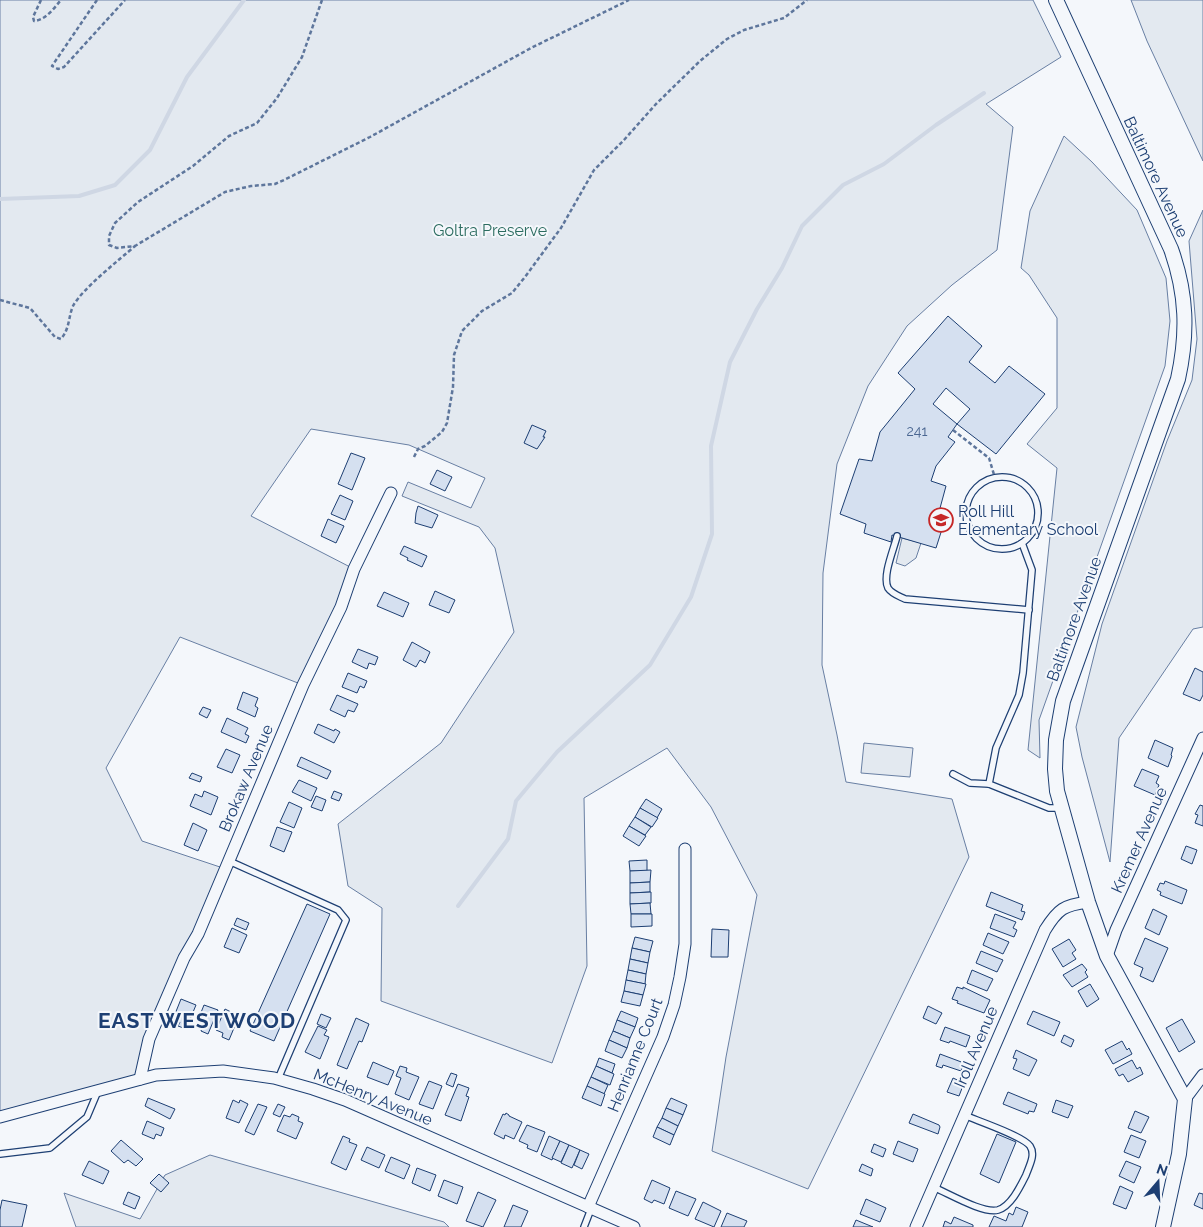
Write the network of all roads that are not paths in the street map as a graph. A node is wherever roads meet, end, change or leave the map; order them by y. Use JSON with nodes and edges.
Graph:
{"nodes":[{"id":1,"x":1056,"y":0,"type":"edge"},
{"id":2,"x":391,"y":493,"type":"dead end"},
{"id":3,"x":897,"y":536,"type":"dead end"},
{"id":4,"x":1022,"y":543,"type":"junction"},
{"id":5,"x":1029,"y":610,"type":"junction"},
{"id":6,"x":1203,"y":738,"type":"edge"},
{"id":7,"x":953,"y":774,"type":"dead end"},
{"id":8,"x":989,"y":784,"type":"junction"},
{"id":9,"x":1062,"y":808,"type":"junction"},
{"id":10,"x":685,"y":848,"type":"dead end"},
{"id":11,"x":229,"y":861,"type":"junction"},
{"id":12,"x":1088,"y":902,"type":"junction"},
{"id":13,"x":1107,"y":956,"type":"junction"},
{"id":14,"x":1203,"y":1075,"type":"edge"},
{"id":15,"x":140,"y":1079,"type":"junction"},
{"id":16,"x":278,"y":1079,"type":"junction"},
{"id":17,"x":98,"y":1091,"type":"junction"},
{"id":18,"x":1185,"y":1098,"type":"junction"},
{"id":19,"x":964,"y":1115,"type":"junction"},
{"id":20,"x":0,"y":1117,"type":"edge"},
{"id":21,"x":0,"y":1154,"type":"edge"},
{"id":22,"x":933,"y":1187,"type":"junction"},
{"id":23,"x":589,"y":1208,"type":"junction"},
{"id":24,"x":628,"y":1226,"type":"edge"},
{"id":25,"x":584,"y":1227,"type":"edge"},
{"id":26,"x":916,"y":1227,"type":"edge"},
{"id":27,"x":1163,"y":1227,"type":"edge"}],
"edges":[{"from":1,"to":9,"type":"street","name":"Baltimore Avenue"},
{"from":2,"to":11,"type":"street","name":"Brokaw Avenue"},
{"from":3,"to":5,"type":"lane"},
{"from":4,"to":4,"type":"lane"},
{"from":4,"to":5,"type":"lane"},
{"from":5,"to":8,"type":"lane"},
{"from":6,"to":13,"type":"street","name":"Kremer Avenue"},
{"from":7,"to":8,"type":"lane"},
{"from":8,"to":9,"type":"lane"},
{"from":9,"to":12,"type":"street","name":"Baltimore Avenue"},
{"from":10,"to":23,"type":"street","name":"Henrianne Court"},
{"from":11,"to":15,"type":"street","name":"Brokaw Avenue"},
{"from":11,"to":16,"type":"lane"},
{"from":12,"to":13,"type":"street","name":"Baltimore Avenue"},
{"from":12,"to":19,"type":"street","name":"Iroll Avenue"},
{"from":13,"to":18,"type":"street","name":"Baltimore Avenue"},
{"from":14,"to":18,"type":"street"},
{"from":15,"to":16,"type":"street","name":"McHenry Avenue"},
{"from":15,"to":17,"type":"street","name":"McHenry Avenue"},
{"from":16,"to":23,"type":"street","name":"McHenry Avenue"},
{"from":17,"to":20,"type":"street","name":"McHenry Avenue"},
{"from":17,"to":21,"type":"lane"},
{"from":18,"to":27,"type":"street"},
{"from":19,"to":22,"type":"street","name":"Iroll Avenue"},
{"from":19,"to":22,"type":"lane"},
{"from":22,"to":26,"type":"street","name":"Iroll Avenue"},
{"from":23,"to":24,"type":"street","name":"McHenry Avenue"},
{"from":23,"to":25,"type":"lane"}]}
